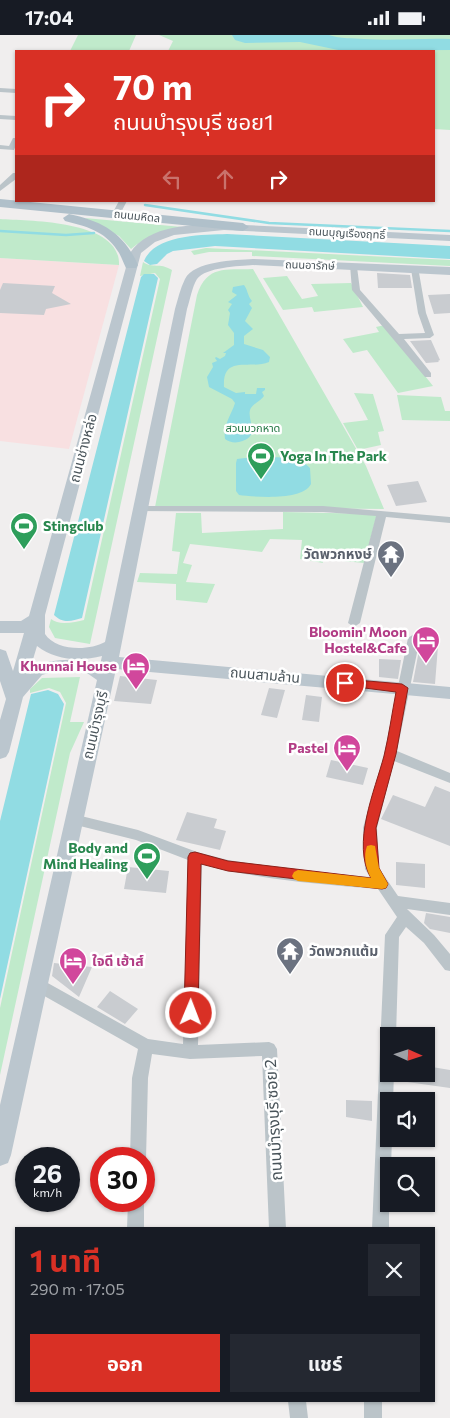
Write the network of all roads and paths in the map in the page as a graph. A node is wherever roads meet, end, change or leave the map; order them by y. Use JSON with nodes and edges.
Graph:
{"nodes":[{"id":1,"x":0,"y":90,"type":"edge"},
{"id":2,"x":15,"y":91,"type":"edge"},
{"id":3,"x":0,"y":117,"type":"edge"},
{"id":4,"x":15,"y":118,"type":"edge"},
{"id":5,"x":15,"y":142,"type":"edge"},
{"id":6,"x":0,"y":147,"type":"edge"},
{"id":7,"x":15,"y":176,"type":"edge"},
{"id":8,"x":0,"y":189,"type":"edge"},
{"id":9,"x":122,"y":202,"type":"edge"},
{"id":10,"x":0,"y":203,"type":"edge"},
{"id":11,"x":0,"y":211,"type":"edge"},
{"id":12,"x":116,"y":214,"type":"junction"},
{"id":13,"x":243,"y":227,"type":"junction"},
{"id":14,"x":450,"y":238,"type":"edge"},
{"id":15,"x":132,"y":265,"type":"junction"},
{"id":16,"x":353,"y":267,"type":"junction"},
{"id":17,"x":415,"y":269,"type":"junction"},
{"id":18,"x":450,"y":271,"type":"edge"},
{"id":19,"x":184,"y":294,"type":"joint"},
{"id":20,"x":397,"y":337,"type":"junction"},
{"id":21,"x":428,"y":375,"type":"dead end"},
{"id":22,"x":140,"y":509,"type":"junction"},
{"id":23,"x":382,"y":513,"type":"junction"},
{"id":24,"x":450,"y":519,"type":"edge"},
{"id":25,"x":38,"y":617,"type":"junction"},
{"id":26,"x":354,"y":623,"type":"dead end"},
{"id":27,"x":0,"y":627,"type":"edge"},
{"id":28,"x":414,"y":638,"type":"dead end"},
{"id":29,"x":0,"y":655,"type":"edge"},
{"id":30,"x":109,"y":662,"type":"junction"},
{"id":31,"x":402,"y":688,"type":"junction"},
{"id":32,"x":450,"y":693,"type":"edge"},
{"id":33,"x":14,"y":698,"type":"junction"},
{"id":34,"x":0,"y":753,"type":"edge"},
{"id":35,"x":390,"y":754,"type":"junction"},
{"id":36,"x":450,"y":778,"type":"edge"},
{"id":37,"x":73,"y":819,"type":"junction"},
{"id":38,"x":195,"y":857,"type":"junction"},
{"id":39,"x":382,"y":884,"type":"junction"},
{"id":40,"x":394,"y":901,"type":"junction"},
{"id":41,"x":450,"y":909,"type":"edge"},
{"id":42,"x":405,"y":917,"type":"junction"},
{"id":43,"x":450,"y":965,"type":"edge"},
{"id":44,"x":37,"y":984,"type":"junction"},
{"id":45,"x":146,"y":1046,"type":"junction"},
{"id":46,"x":190,"y":1052,"type":"junction"},
{"id":47,"x":138,"y":1147,"type":"edge"},
{"id":48,"x":0,"y":1155,"type":"edge"},
{"id":49,"x":136,"y":1212,"type":"edge"},
{"id":50,"x":136,"y":1227,"type":"edge"},
{"id":51,"x":278,"y":1227,"type":"edge"},
{"id":52,"x":380,"y":1227,"type":"edge"},
{"id":53,"x":297,"y":1402,"type":"edge"},
{"id":54,"x":373,"y":1402,"type":"edge"},
{"id":55,"x":299,"y":1418,"type":"edge"},
{"id":56,"x":373,"y":1418,"type":"edge"}],
"edges":[{"from":1,"to":2,"type":"street"},
{"from":3,"to":4,"type":"street"},
{"from":5,"to":6,"type":"street"},
{"from":7,"to":8,"type":"street"},
{"from":9,"to":12,"type":"street"},
{"from":10,"to":12,"type":"main road","name":"ถนนมหิดล"},
{"from":11,"to":15,"type":"main road","name":"ถนนมหิดล"},
{"from":12,"to":13,"type":"main road","name":"ถนนมหิดล"},
{"from":13,"to":14,"type":"main road","name":"ถนนบุญเรืองฤทธิ์"},
{"from":13,"to":15,"type":"main road","name":"ถนนช่างหล่อ"},
{"from":15,"to":25,"type":"main road","name":"ถนนช่างหล่อ"},
{"from":16,"to":17,"type":"main road","name":"ถนนอารักษ์"},
{"from":16,"to":19,"type":"main road","name":"ถนนอารักษ์"},
{"from":16,"to":20,"type":"street"},
{"from":17,"to":18,"type":"main road","name":"ถนนอารักษ์"},
{"from":17,"to":20,"type":"street"},
{"from":19,"to":22,"type":"main road","name":"ถนนบำรุงบุรี"},
{"from":20,"to":21,"type":"street"},
{"from":22,"to":23,"type":"street"},
{"from":22,"to":30,"type":"main road","name":"ถนนบำรุงบุรี"},
{"from":23,"to":24,"type":"street"},
{"from":23,"to":26,"type":"street"},
{"from":25,"to":27,"type":"main road"},
{"from":25,"to":30,"type":"main road"},
{"from":25,"to":33,"type":"main road","name":"ถนนช่างหล่อ"},
{"from":28,"to":31,"type":"street"},
{"from":29,"to":33,"type":"main road"},
{"from":30,"to":31,"type":"main road","name":"ถนนสามล้าน"},
{"from":30,"to":33,"type":"main road"},
{"from":30,"to":37,"type":"main road","name":"ถนนบำรุงบุรี"},
{"from":31,"to":32,"type":"main road","name":"ถนนสามล้าน"},
{"from":31,"to":35,"type":"street"},
{"from":33,"to":34,"type":"main road","name":"ถนนช่างหล่อ"},
{"from":35,"to":36,"type":"street"},
{"from":35,"to":39,"type":"street"},
{"from":37,"to":38,"type":"street"},
{"from":37,"to":44,"type":"main road","name":"ถนนบำรุงบุรี"},
{"from":38,"to":39,"type":"street"},
{"from":38,"to":46,"type":"street"},
{"from":39,"to":40,"type":"street"},
{"from":40,"to":41,"type":"street"},
{"from":40,"to":42,"type":"street"},
{"from":42,"to":43,"type":"street"},
{"from":42,"to":52,"type":"street"},
{"from":44,"to":45,"type":"street","name":"ถนนบำรุงบุรี ซอย 2"},
{"from":44,"to":48,"type":"main road","name":"ถนนบำรุงบุรี"},
{"from":45,"to":46,"type":"street","name":"ถนนบำรุงบุรี ซอย 2"},
{"from":45,"to":47,"type":"street"},
{"from":46,"to":51,"type":"street","name":"ถนนบำรุงบุรี ซอย 2"},
{"from":49,"to":50,"type":"street"},
{"from":53,"to":55,"type":"street"},
{"from":54,"to":56,"type":"street"}]}
